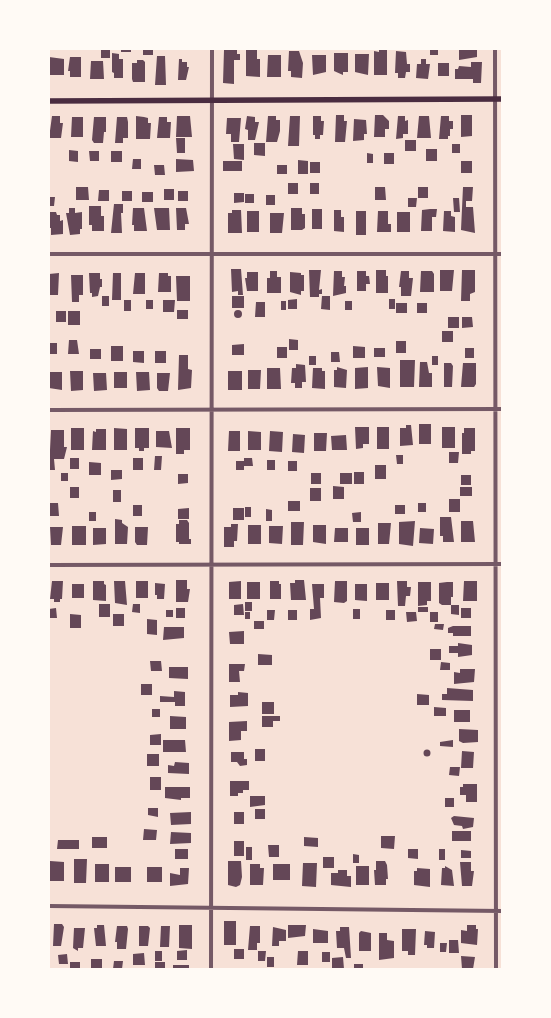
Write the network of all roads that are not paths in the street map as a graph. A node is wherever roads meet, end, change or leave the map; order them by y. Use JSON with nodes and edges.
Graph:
{"nodes":[{"id":1,"x":212,"y":49,"type":"edge"},
{"id":2,"x":495,"y":49,"type":"edge"},
{"id":3,"x":495,"y":99,"type":"junction"},
{"id":4,"x":502,"y":99,"type":"edge"},
{"id":5,"x":49,"y":101,"type":"edge"},
{"id":6,"x":211,"y":101,"type":"junction"},
{"id":7,"x":49,"y":254,"type":"edge"},
{"id":8,"x":211,"y":254,"type":"junction"},
{"id":9,"x":495,"y":254,"type":"junction"},
{"id":10,"x":502,"y":254,"type":"edge"},
{"id":11,"x":495,"y":409,"type":"junction"},
{"id":12,"x":502,"y":409,"type":"edge"},
{"id":13,"x":49,"y":410,"type":"edge"},
{"id":14,"x":211,"y":410,"type":"junction"},
{"id":15,"x":49,"y":564,"type":"edge"},
{"id":16,"x":212,"y":564,"type":"junction"},
{"id":17,"x":495,"y":564,"type":"junction"},
{"id":18,"x":502,"y":564,"type":"edge"},
{"id":19,"x":49,"y":906,"type":"edge"},
{"id":20,"x":211,"y":907,"type":"junction"},
{"id":21,"x":496,"y":911,"type":"junction"},
{"id":22,"x":502,"y":911,"type":"edge"},
{"id":23,"x":211,"y":969,"type":"edge"},
{"id":24,"x":496,"y":969,"type":"edge"}],
"edges":[{"from":1,"to":6,"type":"street"},
{"from":2,"to":3,"type":"street"},
{"from":3,"to":4,"type":"main road"},
{"from":3,"to":6,"type":"main road"},
{"from":3,"to":9,"type":"street"},
{"from":5,"to":6,"type":"main road"},
{"from":6,"to":8,"type":"street"},
{"from":7,"to":8,"type":"street"},
{"from":8,"to":9,"type":"street"},
{"from":8,"to":14,"type":"street"},
{"from":9,"to":10,"type":"street"},
{"from":9,"to":11,"type":"street"},
{"from":11,"to":12,"type":"street"},
{"from":11,"to":14,"type":"street"},
{"from":11,"to":17,"type":"street"},
{"from":13,"to":14,"type":"street"},
{"from":14,"to":16,"type":"street"},
{"from":15,"to":16,"type":"street"},
{"from":16,"to":17,"type":"street"},
{"from":16,"to":20,"type":"street"},
{"from":17,"to":18,"type":"street"},
{"from":17,"to":21,"type":"street"},
{"from":19,"to":20,"type":"street"},
{"from":20,"to":21,"type":"street"},
{"from":20,"to":23,"type":"street"},
{"from":21,"to":22,"type":"street"},
{"from":21,"to":24,"type":"street"}]}
